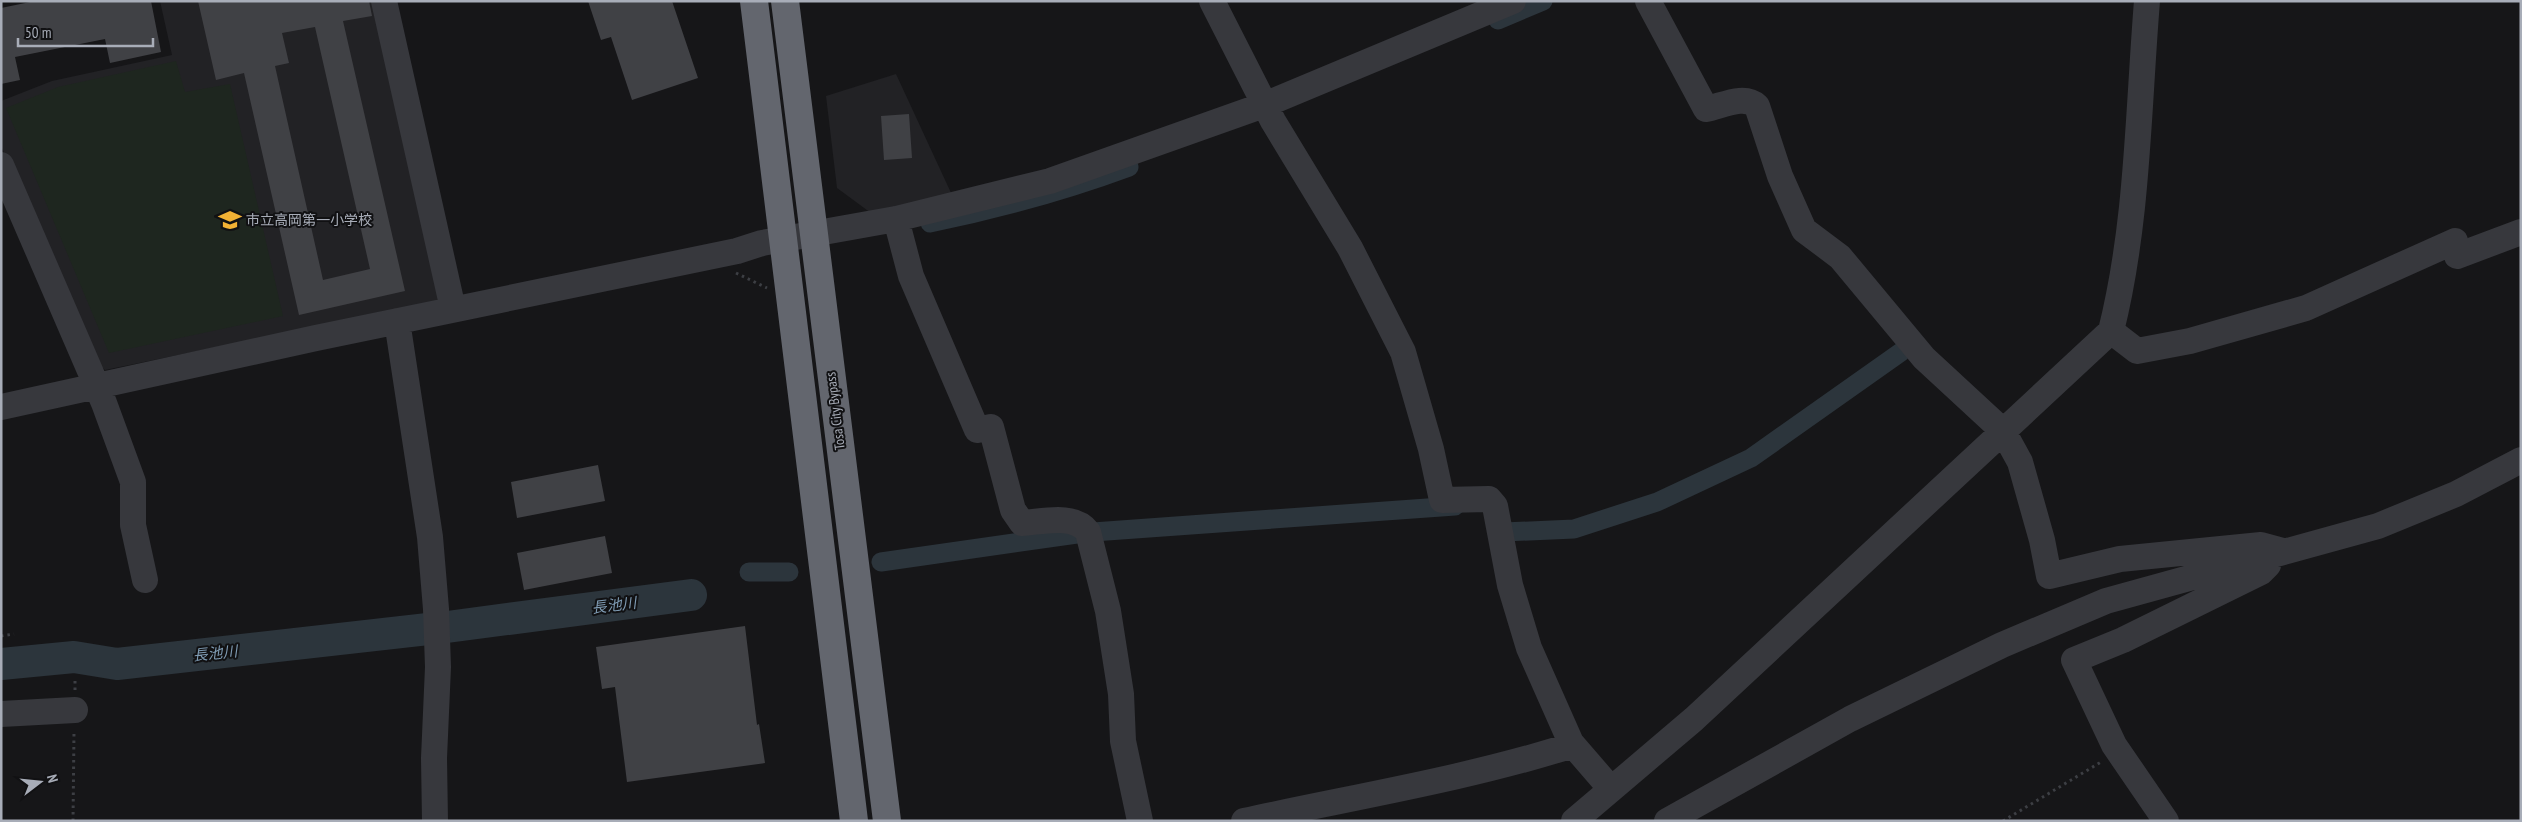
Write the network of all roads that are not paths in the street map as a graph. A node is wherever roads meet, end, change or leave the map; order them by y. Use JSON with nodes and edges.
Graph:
{"nodes":[{"id":1,"x":384,"y":1,"type":"edge"},
{"id":2,"x":754,"y":1,"type":"edge"},
{"id":3,"x":785,"y":1,"type":"edge"},
{"id":4,"x":1212,"y":1,"type":"edge"},
{"id":5,"x":1513,"y":1,"type":"edge"},
{"id":6,"x":1648,"y":1,"type":"edge"},
{"id":7,"x":2147,"y":1,"type":"edge"},
{"id":8,"x":1267,"y":111,"type":"junction"},
{"id":9,"x":1,"y":165,"type":"edge"},
{"id":10,"x":898,"y":228,"type":"junction"},
{"id":11,"x":2521,"y":232,"type":"edge"},
{"id":12,"x":813,"y":234,"type":"junction"},
{"id":13,"x":784,"y":239,"type":"junction"},
{"id":14,"x":453,"y":309,"type":"junction"},
{"id":15,"x":397,"y":321,"type":"junction"},
{"id":16,"x":2111,"y":331,"type":"junction"},
{"id":17,"x":96,"y":388,"type":"junction"},
{"id":18,"x":1,"y":407,"type":"edge"},
{"id":19,"x":2003,"y":430,"type":"junction"},
{"id":20,"x":2521,"y":460,"type":"edge"},
{"id":21,"x":2283,"y":552,"type":"junction"},
{"id":22,"x":145,"y":580,"type":"dead end"},
{"id":23,"x":75,"y":710,"type":"road end"},
{"id":24,"x":1,"y":714,"type":"edge"},
{"id":25,"x":1572,"y":745,"type":"junction"},
{"id":26,"x":1612,"y":789,"type":"junction"},
{"id":27,"x":435,"y":821,"type":"edge"},
{"id":28,"x":854,"y":821,"type":"edge"},
{"id":29,"x":887,"y":821,"type":"edge"},
{"id":30,"x":1140,"y":821,"type":"edge"},
{"id":31,"x":1244,"y":821,"type":"edge"},
{"id":32,"x":1574,"y":821,"type":"edge"},
{"id":33,"x":1668,"y":821,"type":"edge"},
{"id":34,"x":2166,"y":821,"type":"edge"}],
"edges":[{"from":1,"to":14,"type":"street"},
{"from":2,"to":13,"type":"highway"},
{"from":3,"to":12,"type":"highway","name":"Tosa City Bypass"},
{"from":4,"to":8,"type":"street"},
{"from":5,"to":8,"type":"street"},
{"from":6,"to":19,"type":"street"},
{"from":7,"to":16,"type":"street"},
{"from":8,"to":10,"type":"street"},
{"from":8,"to":25,"type":"street"},
{"from":9,"to":17,"type":"street"},
{"from":10,"to":12,"type":"street"},
{"from":10,"to":30,"type":"street"},
{"from":11,"to":16,"type":"street"},
{"from":12,"to":13,"type":"street"},
{"from":12,"to":29,"type":"highway","name":"Tosa City Bypass"},
{"from":13,"to":14,"type":"street"},
{"from":13,"to":28,"type":"highway"},
{"from":14,"to":15,"type":"street"},
{"from":15,"to":17,"type":"street"},
{"from":15,"to":27,"type":"street"},
{"from":16,"to":19,"type":"street"},
{"from":17,"to":18,"type":"street"},
{"from":17,"to":22,"type":"street"},
{"from":19,"to":21,"type":"street"},
{"from":19,"to":26,"type":"street"},
{"from":20,"to":21,"type":"street"},
{"from":21,"to":33,"type":"street"},
{"from":21,"to":34,"type":"street"},
{"from":23,"to":24,"type":"street"},
{"from":25,"to":26,"type":"street"},
{"from":25,"to":31,"type":"street"},
{"from":26,"to":32,"type":"street"}]}
